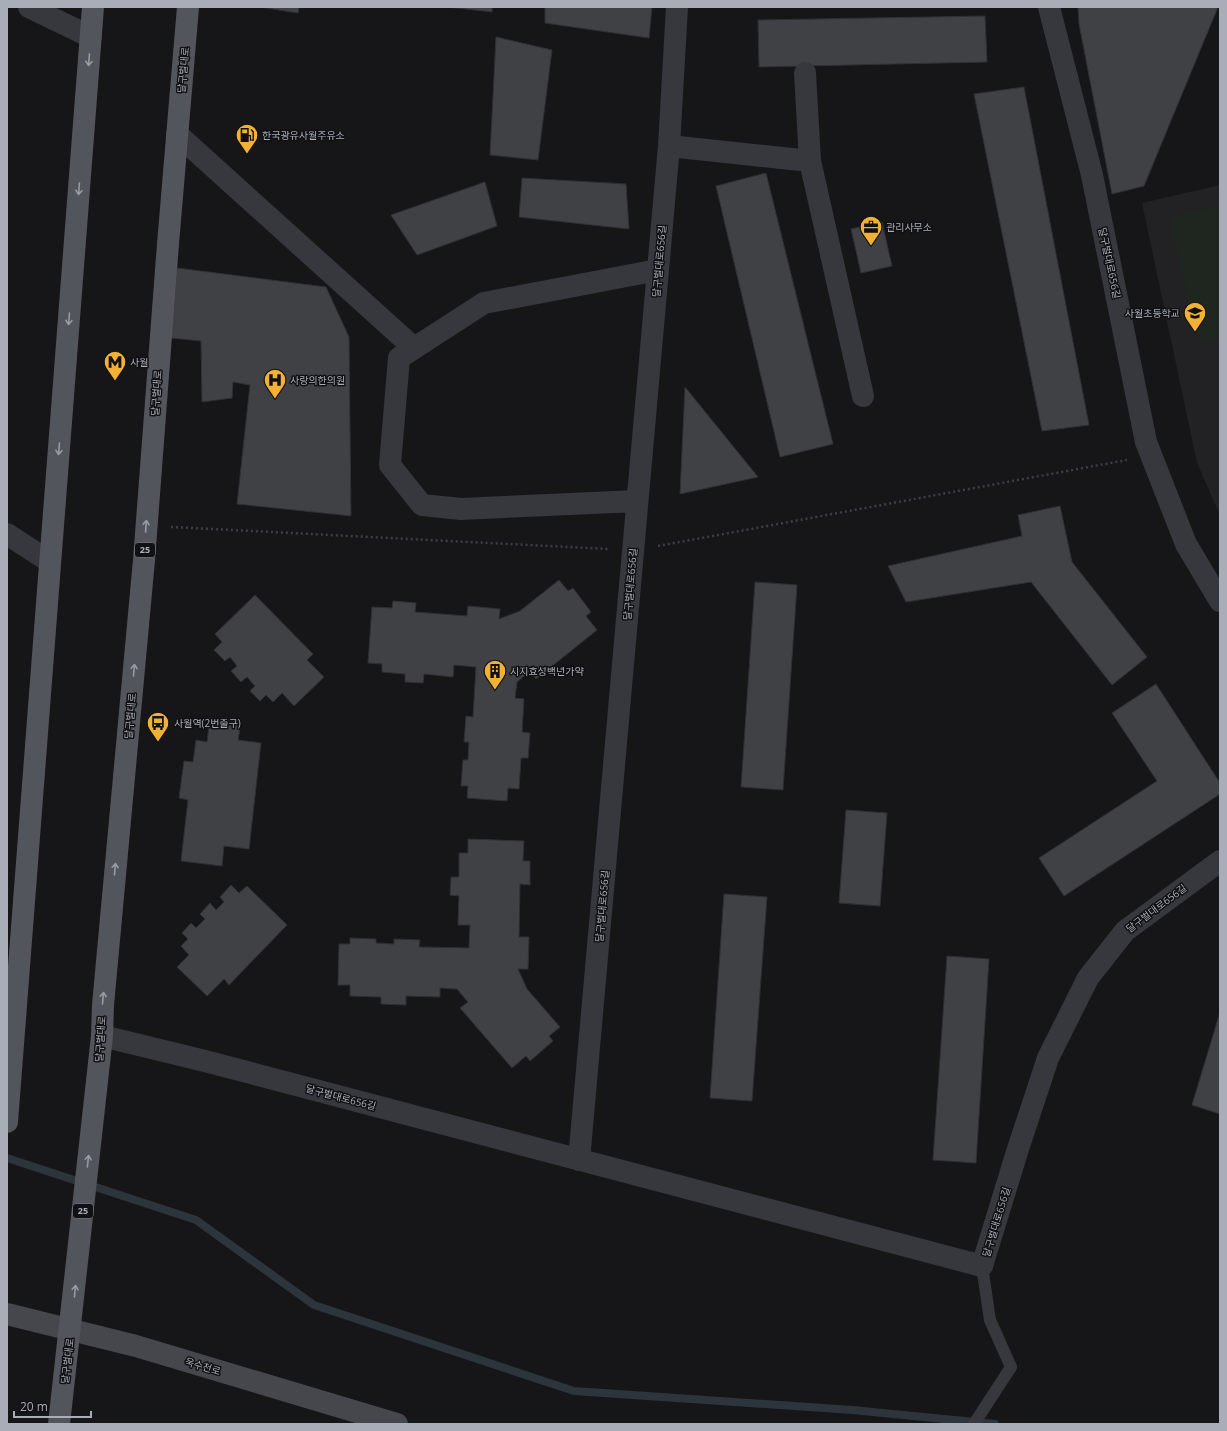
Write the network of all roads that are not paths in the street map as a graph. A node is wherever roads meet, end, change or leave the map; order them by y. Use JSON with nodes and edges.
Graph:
{"nodes":[{"id":1,"x":29,"y":7,"type":"edge"},
{"id":2,"x":93,"y":7,"type":"edge"},
{"id":3,"x":188,"y":7,"type":"edge"},
{"id":4,"x":677,"y":7,"type":"edge"},
{"id":5,"x":1049,"y":7,"type":"edge"},
{"id":6,"x":91,"y":37,"type":"junction"},
{"id":7,"x":805,"y":73,"type":"dead end"},
{"id":8,"x":177,"y":134,"type":"junction"},
{"id":9,"x":669,"y":146,"type":"junction"},
{"id":10,"x":810,"y":161,"type":"junction"},
{"id":11,"x":658,"y":270,"type":"junction"},
{"id":12,"x":414,"y":348,"type":"junction"},
{"id":13,"x":863,"y":396,"type":"dead end"},
{"id":14,"x":637,"y":501,"type":"junction"},
{"id":15,"x":7,"y":534,"type":"edge"},
{"id":16,"x":50,"y":562,"type":"junction"},
{"id":17,"x":1220,"y":601,"type":"edge"},
{"id":18,"x":1220,"y":861,"type":"edge"},
{"id":19,"x":102,"y":1036,"type":"junction"},
{"id":20,"x":7,"y":1122,"type":"edge"},
{"id":21,"x":579,"y":1160,"type":"junction"},
{"id":22,"x":982,"y":1266,"type":"junction"},
{"id":23,"x":7,"y":1314,"type":"edge"},
{"id":24,"x":70,"y":1329,"type":"junction"},
{"id":25,"x":59,"y":1424,"type":"edge"},
{"id":26,"x":397,"y":1424,"type":"edge"},
{"id":27,"x":974,"y":1424,"type":"edge"}],
"edges":[{"from":1,"to":6,"type":"street"},
{"from":2,"to":6,"type":"main road"},
{"from":3,"to":8,"type":"main road","name":"달구벌대로","number":"25"},
{"from":4,"to":9,"type":"street","name":"달구벌대로656길"},
{"from":5,"to":17,"type":"street","name":"달구벌대로656길"},
{"from":6,"to":16,"type":"main road","one_way":true},
{"from":7,"to":10,"type":"street"},
{"from":8,"to":12,"type":"street"},
{"from":19,"to":8,"type":"main road","name":"달구벌대로","number":"25","one_way":true},
{"from":9,"to":10,"type":"street"},
{"from":9,"to":11,"type":"street","name":"달구벌대로656길"},
{"from":10,"to":13,"type":"street"},
{"from":11,"to":12,"type":"street"},
{"from":11,"to":14,"type":"street","name":"달구벌대로656길"},
{"from":12,"to":14,"type":"street"},
{"from":14,"to":21,"type":"street","name":"달구벌대로656길"},
{"from":15,"to":16,"type":"street"},
{"from":16,"to":20,"type":"main road"},
{"from":18,"to":22,"type":"street","name":"달구벌대로656길"},
{"from":19,"to":21,"type":"street","name":"달구벌대로656길"},
{"from":24,"to":19,"type":"main road","name":"달구벌대로","number":"25","one_way":true},
{"from":21,"to":22,"type":"street","name":"달구벌대로656길"},
{"from":22,"to":27,"type":"lane"},
{"from":23,"to":24,"type":"main road","name":"욱수천로"},
{"from":24,"to":25,"type":"main road","name":"달구벌대로","number":"25"},
{"from":24,"to":26,"type":"main road","name":"욱수천로"}]}
